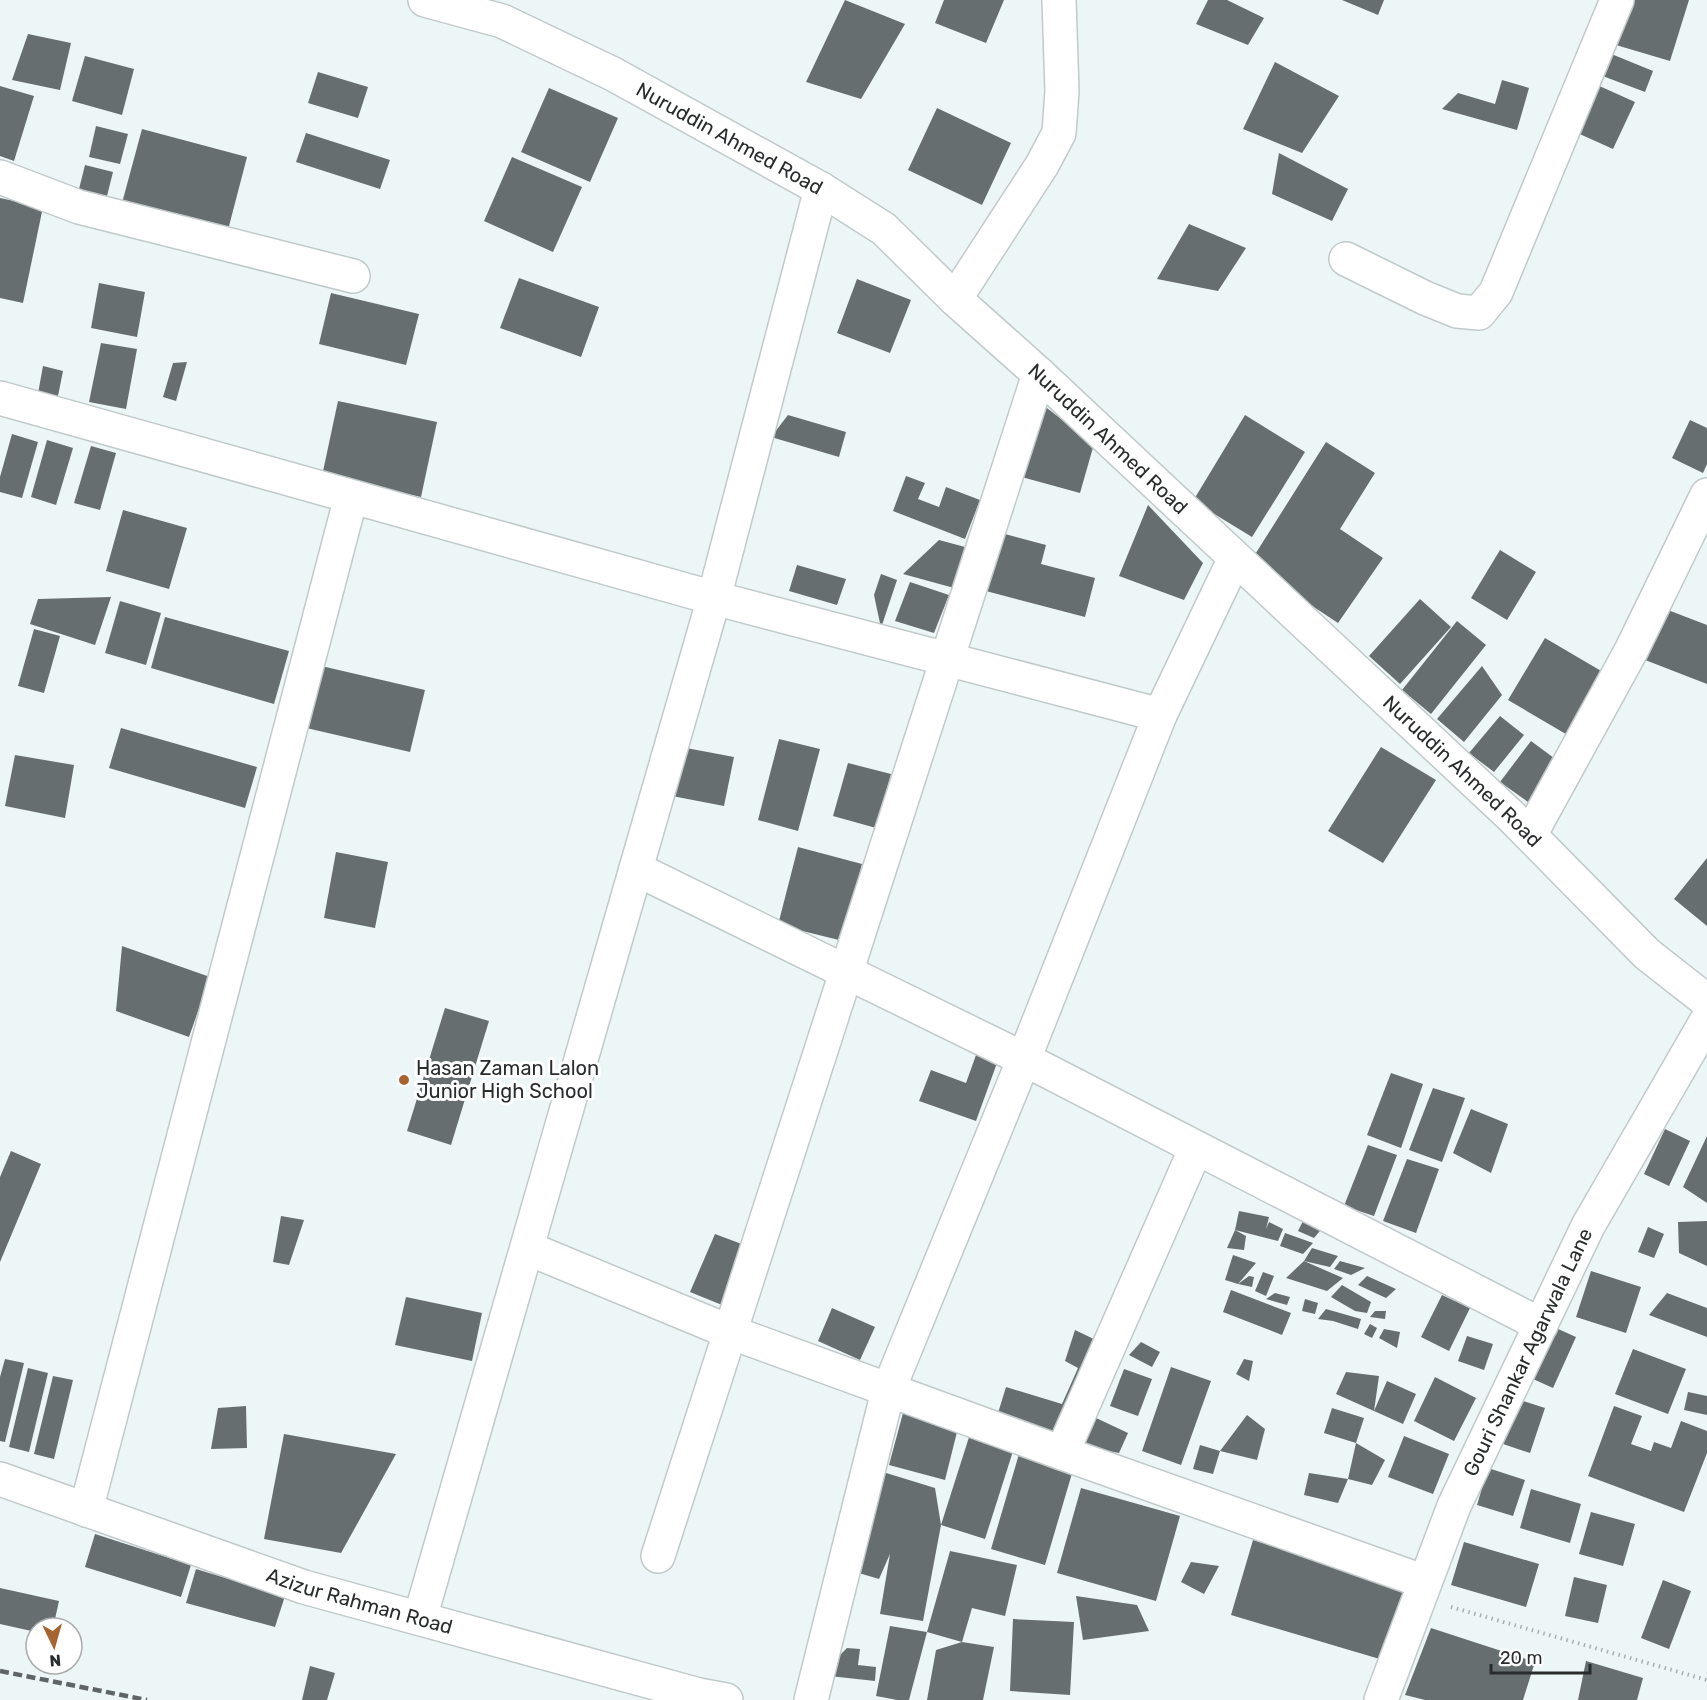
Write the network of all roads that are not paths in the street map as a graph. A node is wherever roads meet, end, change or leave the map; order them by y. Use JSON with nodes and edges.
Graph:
{"nodes":[{"id":1,"x":425,"y":0,"type":"edge"},
{"id":2,"x":1059,"y":0,"type":"edge"},
{"id":3,"x":1617,"y":0,"type":"edge"},
{"id":4,"x":0,"y":177,"type":"edge"},
{"id":5,"x":821,"y":189,"type":"junction"},
{"id":6,"x":1346,"y":259,"type":"dead end"},
{"id":7,"x":353,"y":276,"type":"dead end"},
{"id":8,"x":955,"y":299,"type":"junction"},
{"id":9,"x":1039,"y":374,"type":"junction"},
{"id":10,"x":0,"y":399,"type":"edge"},
{"id":11,"x":1707,"y":495,"type":"edge"},
{"id":12,"x":351,"y":497,"type":"junction"},
{"id":13,"x":1235,"y":558,"type":"junction"},
{"id":14,"x":714,"y":598,"type":"junction"},
{"id":15,"x":947,"y":659,"type":"junction"},
{"id":16,"x":1160,"y":715,"type":"junction"},
{"id":17,"x":1530,"y":835,"type":"junction"},
{"id":18,"x":636,"y":869,"type":"junction"},
{"id":19,"x":846,"y":972,"type":"junction"},
{"id":20,"x":1707,"y":1001,"type":"edge"},
{"id":21,"x":1707,"y":1020,"type":"edge"},
{"id":22,"x":1024,"y":1059,"type":"junction"},
{"id":23,"x":1196,"y":1148,"type":"junction"},
{"id":24,"x":527,"y":1248,"type":"junction"},
{"id":25,"x":1541,"y":1325,"type":"junction"},
{"id":26,"x":730,"y":1332,"type":"junction"},
{"id":27,"x":888,"y":1390,"type":"junction"},
{"id":28,"x":1062,"y":1454,"type":"junction"},
{"id":29,"x":0,"y":1479,"type":"edge"},
{"id":30,"x":86,"y":1510,"type":"junction"},
{"id":31,"x":658,"y":1556,"type":"dead end"},
{"id":32,"x":1422,"y":1590,"type":"junction"},
{"id":33,"x":420,"y":1618,"type":"junction"},
{"id":34,"x":726,"y":1700,"type":"edge"},
{"id":35,"x":811,"y":1700,"type":"edge"},
{"id":36,"x":1381,"y":1700,"type":"edge"}],
"edges":[{"from":1,"to":5,"type":"street","name":"Nuruddin Ahmed Road"},
{"from":2,"to":8,"type":"street"},
{"from":3,"to":6,"type":"street"},
{"from":4,"to":7,"type":"street"},
{"from":5,"to":8,"type":"street","name":"Nuruddin Ahmed Road"},
{"from":5,"to":14,"type":"street"},
{"from":8,"to":9,"type":"street","name":"Nuruddin Ahmed Road"},
{"from":9,"to":13,"type":"street","name":"Nuruddin Ahmed Road"},
{"from":9,"to":15,"type":"street"},
{"from":10,"to":12,"type":"street"},
{"from":11,"to":17,"type":"street"},
{"from":12,"to":14,"type":"street"},
{"from":12,"to":30,"type":"street"},
{"from":13,"to":16,"type":"street"},
{"from":13,"to":17,"type":"street","name":"Nuruddin Ahmed Road"},
{"from":14,"to":15,"type":"street"},
{"from":14,"to":18,"type":"street"},
{"from":15,"to":16,"type":"street"},
{"from":15,"to":19,"type":"street"},
{"from":16,"to":22,"type":"street"},
{"from":17,"to":20,"type":"street","name":"Nuruddin Ahmed Road"},
{"from":18,"to":19,"type":"street"},
{"from":18,"to":24,"type":"street"},
{"from":19,"to":22,"type":"street"},
{"from":19,"to":26,"type":"street"},
{"from":21,"to":25,"type":"street","name":"Gouri Shankar Agarwala Lane"},
{"from":22,"to":23,"type":"street"},
{"from":22,"to":27,"type":"street"},
{"from":23,"to":25,"type":"street"},
{"from":23,"to":28,"type":"street"},
{"from":24,"to":26,"type":"street"},
{"from":24,"to":33,"type":"street"},
{"from":25,"to":32,"type":"street","name":"Gouri Shankar Agarwala Lane"},
{"from":26,"to":27,"type":"street"},
{"from":26,"to":31,"type":"street"},
{"from":27,"to":28,"type":"street"},
{"from":27,"to":35,"type":"street"},
{"from":28,"to":32,"type":"street"},
{"from":29,"to":30,"type":"street","name":"Azizur Rahman Road"},
{"from":30,"to":33,"type":"street","name":"Azizur Rahman Road"},
{"from":32,"to":36,"type":"street","name":"Gouri Shankar Agarwala Lane"},
{"from":33,"to":34,"type":"street","name":"Azizur Rahman Road"}]}
